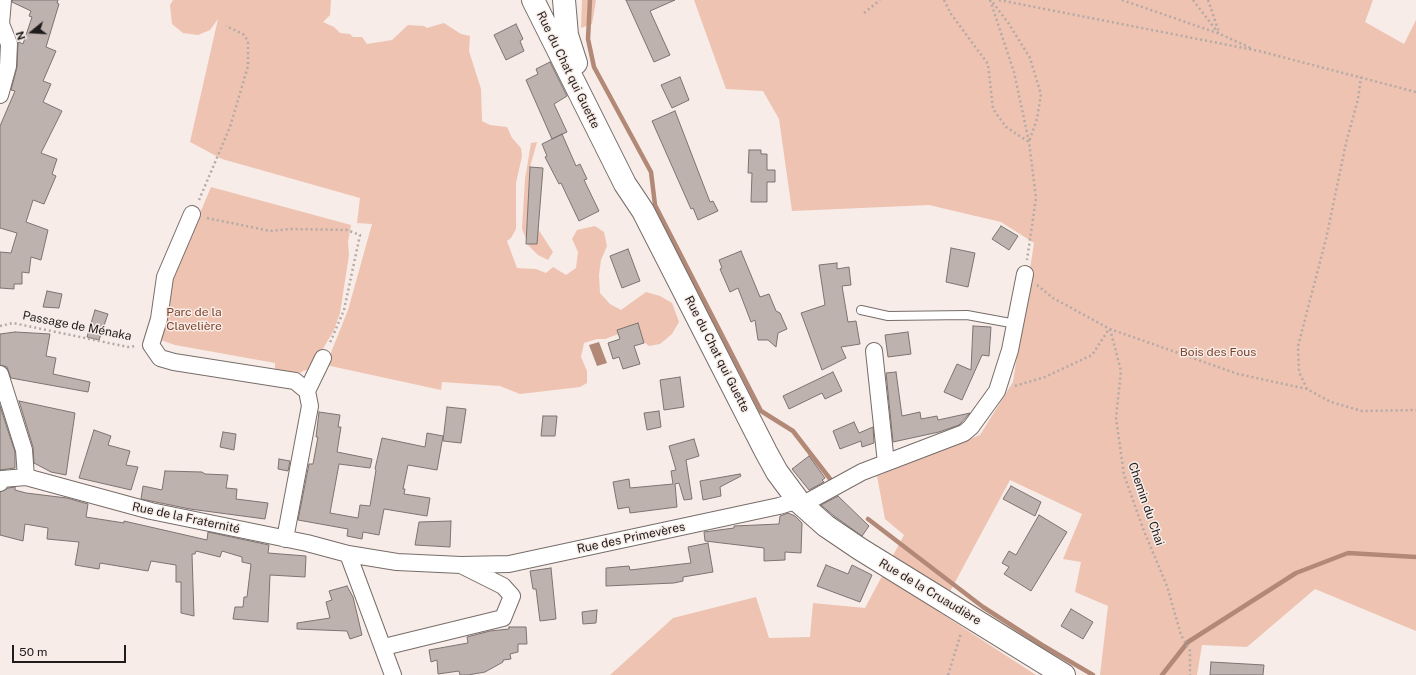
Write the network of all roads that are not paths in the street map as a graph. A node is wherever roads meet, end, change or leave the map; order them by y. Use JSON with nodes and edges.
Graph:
{"nodes":[{"id":1,"x":3,"y":0,"type":"edge"},
{"id":2,"x":533,"y":0,"type":"edge"},
{"id":3,"x":564,"y":0,"type":"edge"},
{"id":4,"x":1,"y":24,"type":"edge"},
{"id":5,"x":0,"y":95,"type":"edge"},
{"id":6,"x":638,"y":202,"type":"junction"},
{"id":7,"x":192,"y":214,"type":"road end"},
{"id":8,"x":1025,"y":274,"type":"road end"},
{"id":9,"x":861,"y":310,"type":"dead end"},
{"id":10,"x":1016,"y":324,"type":"junction"},
{"id":11,"x":874,"y":351,"type":"dead end"},
{"id":12,"x":323,"y":358,"type":"road end"},
{"id":13,"x":0,"y":374,"type":"edge"},
{"id":14,"x":307,"y":390,"type":"junction"},
{"id":15,"x":886,"y":463,"type":"junction"},
{"id":16,"x":26,"y":477,"type":"junction"},
{"id":17,"x":0,"y":483,"type":"edge"},
{"id":18,"x":800,"y":502,"type":"junction"},
{"id":19,"x":285,"y":539,"type":"junction"},
{"id":20,"x":348,"y":554,"type":"junction"},
{"id":21,"x":460,"y":565,"type":"junction"},
{"id":22,"x":384,"y":647,"type":"junction"},
{"id":23,"x":394,"y":675,"type":"edge"},
{"id":24,"x":1064,"y":675,"type":"edge"}],
"edges":[{"from":1,"to":4,"type":"street"},
{"from":2,"to":6,"type":"main road","name":"Rue du Chat qui Guette"},
{"from":3,"to":6,"type":"main road","name":"Rue du Chat qui Guette"},
{"from":4,"to":5,"type":"street"},
{"from":6,"to":18,"type":"main road","name":"Rue du Chat qui Guette"},
{"from":7,"to":14,"type":"street"},
{"from":8,"to":10,"type":"street","name":"Rue des Primevères"},
{"from":9,"to":10,"type":"lane"},
{"from":10,"to":15,"type":"street","name":"Rue des Primevères"},
{"from":11,"to":15,"type":"street"},
{"from":12,"to":14,"type":"street"},
{"from":13,"to":16,"type":"street"},
{"from":14,"to":19,"type":"street"},
{"from":15,"to":18,"type":"street","name":"Rue des Primevères"},
{"from":16,"to":17,"type":"street","name":"Rue de la Fraternité"},
{"from":16,"to":19,"type":"street","name":"Rue de la Fraternité"},
{"from":18,"to":21,"type":"street","name":"Rue des Primevères"},
{"from":18,"to":24,"type":"main road","name":"Rue de la Cruaudière"},
{"from":19,"to":20,"type":"street","name":"Rue de la Fraternité"},
{"from":20,"to":21,"type":"street","name":"Rue des Primevères"},
{"from":20,"to":22,"type":"street"},
{"from":21,"to":22,"type":"street"},
{"from":22,"to":23,"type":"street"}]}
